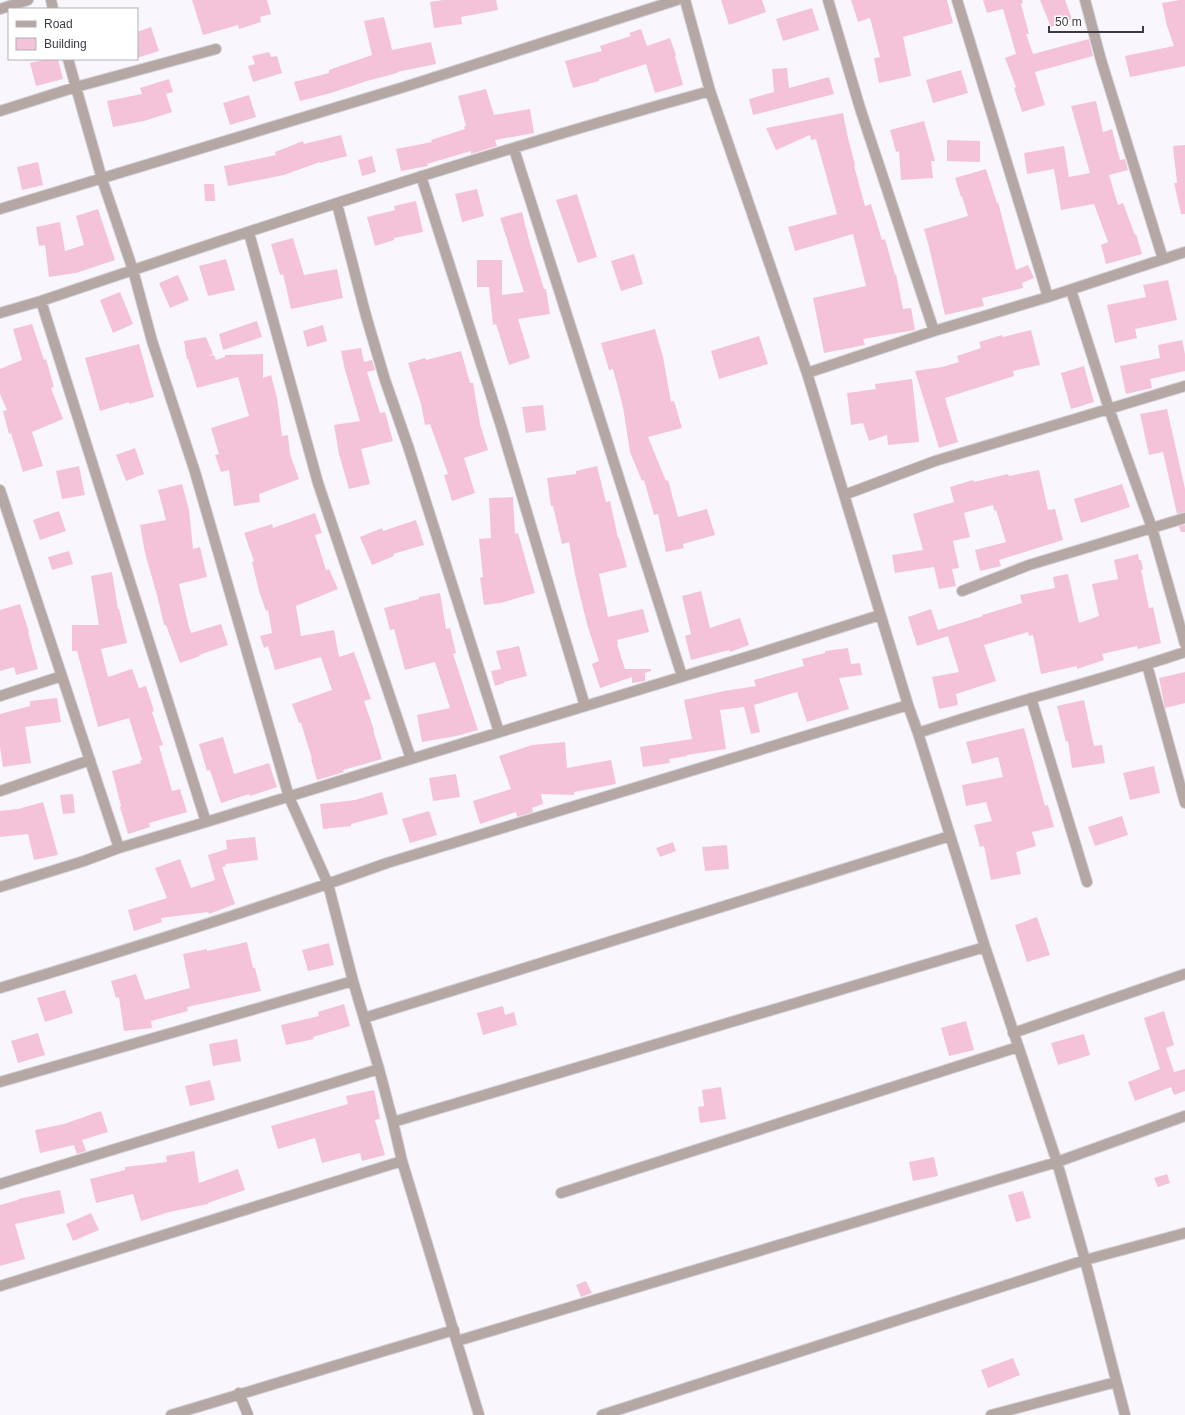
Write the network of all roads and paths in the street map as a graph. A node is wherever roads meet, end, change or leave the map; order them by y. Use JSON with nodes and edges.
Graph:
{"nodes":[{"id":1,"x":28,"y":0,"type":"edge"},
{"id":2,"x":677,"y":0,"type":"edge"},
{"id":3,"x":685,"y":0,"type":"edge"},
{"id":4,"x":828,"y":0,"type":"edge"},
{"id":5,"x":957,"y":0,"type":"edge"},
{"id":6,"x":1085,"y":0,"type":"edge"},
{"id":7,"x":0,"y":9,"type":"edge"},
{"id":8,"x":216,"y":49,"type":"dead end"},
{"id":9,"x":68,"y":60,"type":"edge"},
{"id":10,"x":76,"y":87,"type":"junction"},
{"id":11,"x":710,"y":91,"type":"junction"},
{"id":12,"x":0,"y":111,"type":"edge"},
{"id":13,"x":514,"y":149,"type":"junction"},
{"id":14,"x":421,"y":176,"type":"junction"},
{"id":15,"x":102,"y":179,"type":"junction"},
{"id":16,"x":337,"y":204,"type":"junction"},
{"id":17,"x":0,"y":209,"type":"edge"},
{"id":18,"x":249,"y":233,"type":"junction"},
{"id":19,"x":1185,"y":252,"type":"edge"},
{"id":20,"x":1163,"y":259,"type":"junction"},
{"id":21,"x":133,"y":270,"type":"junction"},
{"id":22,"x":1070,"y":290,"type":"junction"},
{"id":23,"x":1048,"y":297,"type":"junction"},
{"id":24,"x":41,"y":301,"type":"junction"},
{"id":25,"x":0,"y":313,"type":"edge"},
{"id":26,"x":934,"y":331,"type":"junction"},
{"id":27,"x":807,"y":373,"type":"junction"},
{"id":28,"x":1185,"y":386,"type":"edge"},
{"id":29,"x":1109,"y":409,"type":"junction"},
{"id":30,"x":0,"y":490,"type":"edge"},
{"id":31,"x":844,"y":495,"type":"junction"},
{"id":32,"x":1185,"y":518,"type":"edge"},
{"id":33,"x":1152,"y":528,"type":"junction"},
{"id":34,"x":962,"y":591,"type":"dead end"},
{"id":35,"x":880,"y":615,"type":"junction"},
{"id":36,"x":1185,"y":644,"type":"edge"},
{"id":37,"x":1185,"y":652,"type":"edge"},
{"id":38,"x":1147,"y":665,"type":"junction"},
{"id":39,"x":62,"y":676,"type":"junction"},
{"id":40,"x":682,"y":676,"type":"junction"},
{"id":41,"x":0,"y":696,"type":"edge"},
{"id":42,"x":1031,"y":698,"type":"junction"},
{"id":43,"x":585,"y":706,"type":"junction"},
{"id":44,"x":908,"y":706,"type":"junction"},
{"id":45,"x":499,"y":732,"type":"junction"},
{"id":46,"x":918,"y":733,"type":"junction"},
{"id":47,"x":411,"y":758,"type":"junction"},
{"id":48,"x":90,"y":760,"type":"junction"},
{"id":49,"x":0,"y":791,"type":"edge"},
{"id":50,"x":289,"y":797,"type":"junction"},
{"id":51,"x":1185,"y":803,"type":"edge"},
{"id":52,"x":206,"y":822,"type":"junction"},
{"id":53,"x":950,"y":836,"type":"junction"},
{"id":54,"x":119,"y":848,"type":"junction"},
{"id":55,"x":1087,"y":882,"type":"dead end"},
{"id":56,"x":328,"y":884,"type":"junction"},
{"id":57,"x":0,"y":887,"type":"edge"},
{"id":58,"x":985,"y":947,"type":"junction"},
{"id":59,"x":1185,"y":974,"type":"edge"},
{"id":60,"x":353,"y":981,"type":"junction"},
{"id":61,"x":0,"y":988,"type":"edge"},
{"id":62,"x":364,"y":1018,"type":"junction"},
{"id":63,"x":1013,"y":1033,"type":"junction"},
{"id":64,"x":1018,"y":1048,"type":"junction"},
{"id":65,"x":379,"y":1069,"type":"junction"},
{"id":66,"x":0,"y":1082,"type":"edge"},
{"id":67,"x":1185,"y":1116,"type":"edge"},
{"id":68,"x":393,"y":1122,"type":"junction"},
{"id":69,"x":402,"y":1162,"type":"junction"},
{"id":70,"x":1057,"y":1162,"type":"junction"},
{"id":71,"x":0,"y":1184,"type":"edge"},
{"id":72,"x":561,"y":1193,"type":"dead end"},
{"id":73,"x":1185,"y":1233,"type":"edge"},
{"id":74,"x":1085,"y":1260,"type":"junction"},
{"id":75,"x":0,"y":1286,"type":"edge"},
{"id":76,"x":454,"y":1330,"type":"junction"},
{"id":77,"x":457,"y":1341,"type":"junction"},
{"id":78,"x":1116,"y":1382,"type":"junction"},
{"id":79,"x":239,"y":1394,"type":"junction"},
{"id":80,"x":171,"y":1415,"type":"edge"},
{"id":81,"x":248,"y":1415,"type":"edge"},
{"id":82,"x":479,"y":1415,"type":"edge"},
{"id":83,"x":602,"y":1415,"type":"edge"},
{"id":84,"x":991,"y":1415,"type":"edge"},
{"id":85,"x":1125,"y":1415,"type":"edge"}],
"edges":[{"from":1,"to":7,"type":"street"},
{"from":2,"to":15,"type":"street"},
{"from":3,"to":11,"type":"street"},
{"from":4,"to":26,"type":"street"},
{"from":5,"to":23,"type":"street"},
{"from":6,"to":20,"type":"street"},
{"from":8,"to":10,"type":"street"},
{"from":9,"to":10,"type":"street"},
{"from":10,"to":12,"type":"street"},
{"from":10,"to":15,"type":"street"},
{"from":11,"to":13,"type":"street"},
{"from":11,"to":27,"type":"street"},
{"from":13,"to":14,"type":"street"},
{"from":13,"to":40,"type":"street"},
{"from":14,"to":16,"type":"street"},
{"from":14,"to":43,"type":"street"},
{"from":15,"to":17,"type":"street"},
{"from":15,"to":21,"type":"street"},
{"from":16,"to":18,"type":"street"},
{"from":16,"to":45,"type":"street"},
{"from":18,"to":21,"type":"street"},
{"from":18,"to":47,"type":"street"},
{"from":19,"to":20,"type":"street"},
{"from":20,"to":22,"type":"street"},
{"from":21,"to":24,"type":"street"},
{"from":21,"to":50,"type":"street"},
{"from":22,"to":23,"type":"street"},
{"from":22,"to":29,"type":"street"},
{"from":23,"to":26,"type":"street"},
{"from":24,"to":25,"type":"street"},
{"from":24,"to":52,"type":"street"},
{"from":26,"to":27,"type":"street"},
{"from":27,"to":31,"type":"street"},
{"from":28,"to":29,"type":"street"},
{"from":29,"to":31,"type":"street"},
{"from":29,"to":33,"type":"street"},
{"from":30,"to":39,"type":"street"},
{"from":31,"to":35,"type":"street"},
{"from":32,"to":33,"type":"street"},
{"from":33,"to":34,"type":"street"},
{"from":33,"to":36,"type":"street"},
{"from":35,"to":40,"type":"street"},
{"from":35,"to":44,"type":"street"},
{"from":37,"to":38,"type":"street"},
{"from":38,"to":42,"type":"street"},
{"from":38,"to":51,"type":"street"},
{"from":39,"to":41,"type":"street"},
{"from":39,"to":48,"type":"street"},
{"from":40,"to":43,"type":"street"},
{"from":42,"to":46,"type":"street"},
{"from":42,"to":55,"type":"street"},
{"from":43,"to":45,"type":"street"},
{"from":44,"to":46,"type":"street"},
{"from":44,"to":56,"type":"street"},
{"from":45,"to":47,"type":"street"},
{"from":46,"to":53,"type":"street"},
{"from":47,"to":50,"type":"street"},
{"from":48,"to":49,"type":"street"},
{"from":48,"to":54,"type":"street"},
{"from":50,"to":52,"type":"street"},
{"from":50,"to":56,"type":"street"},
{"from":52,"to":54,"type":"street"},
{"from":53,"to":58,"type":"street"},
{"from":53,"to":62,"type":"street"},
{"from":54,"to":57,"type":"street"},
{"from":56,"to":60,"type":"street"},
{"from":56,"to":61,"type":"street"},
{"from":58,"to":63,"type":"street"},
{"from":58,"to":68,"type":"street"},
{"from":59,"to":63,"type":"street"},
{"from":60,"to":62,"type":"street"},
{"from":60,"to":66,"type":"street"},
{"from":62,"to":65,"type":"street"},
{"from":63,"to":64,"type":"street"},
{"from":64,"to":70,"type":"street"},
{"from":64,"to":72,"type":"street"},
{"from":65,"to":68,"type":"street"},
{"from":65,"to":71,"type":"street"},
{"from":67,"to":70,"type":"street"},
{"from":68,"to":69,"type":"street"},
{"from":69,"to":75,"type":"street"},
{"from":69,"to":76,"type":"street"},
{"from":70,"to":74,"type":"street"},
{"from":70,"to":77,"type":"street"},
{"from":73,"to":74,"type":"street"},
{"from":74,"to":78,"type":"street"},
{"from":74,"to":83,"type":"street"},
{"from":76,"to":77,"type":"street"},
{"from":76,"to":79,"type":"street"},
{"from":77,"to":82,"type":"street"},
{"from":78,"to":84,"type":"street"},
{"from":78,"to":85,"type":"street"},
{"from":79,"to":80,"type":"street"},
{"from":79,"to":81,"type":"street"}]}
